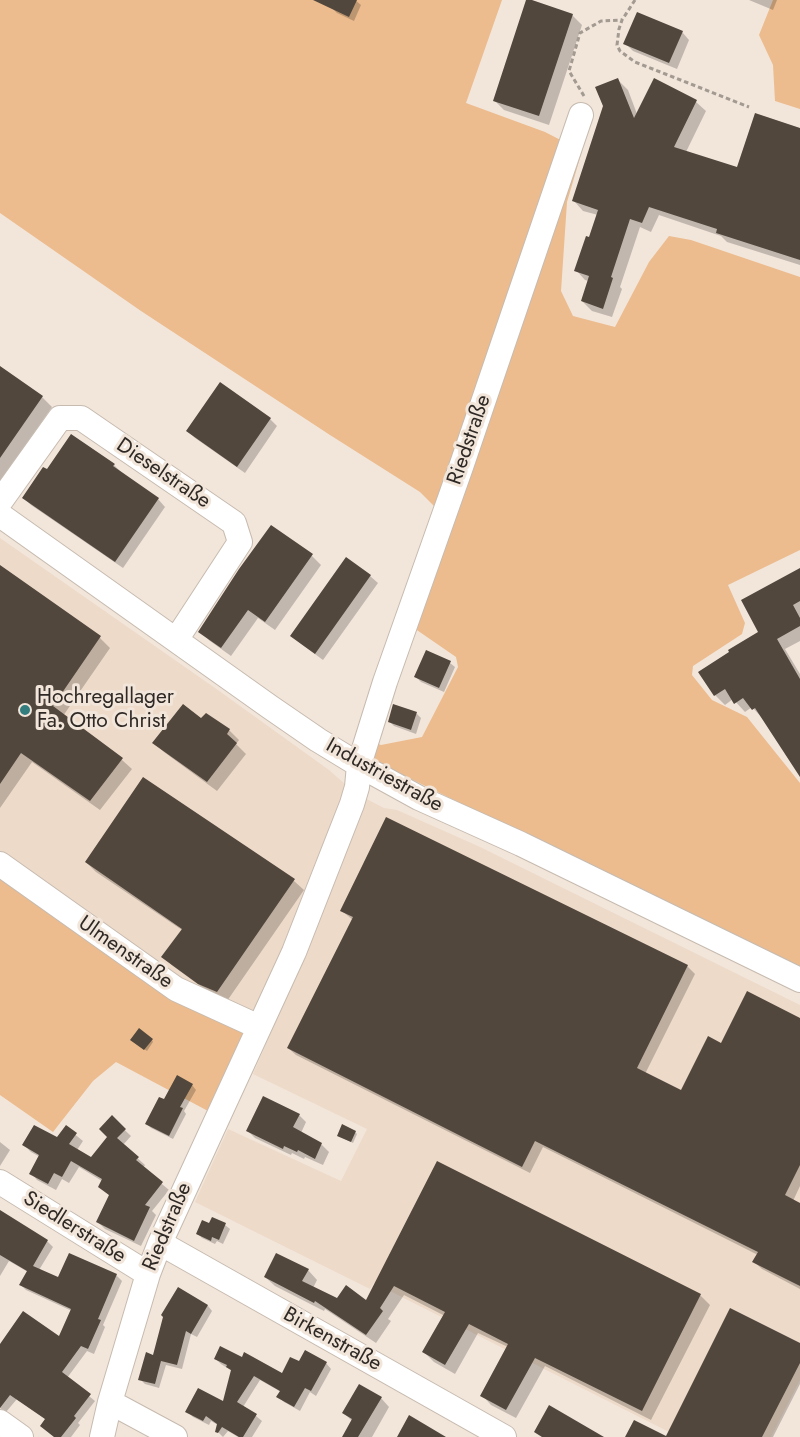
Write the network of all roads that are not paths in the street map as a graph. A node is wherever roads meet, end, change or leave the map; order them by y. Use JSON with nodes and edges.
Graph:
{"nodes":[{"id":1,"x":581,"y":115,"type":"road end"},
{"id":2,"x":0,"y":502,"type":"edge"},
{"id":3,"x":0,"y":515,"type":"edge"},
{"id":4,"x":176,"y":640,"type":"junction"},
{"id":5,"x":359,"y":765,"type":"junction"},
{"id":6,"x":0,"y":864,"type":"edge"},
{"id":7,"x":800,"y":980,"type":"edge"},
{"id":8,"x":259,"y":1027,"type":"junction"},
{"id":9,"x":0,"y":1182,"type":"edge"},
{"id":10,"x":160,"y":1244,"type":"junction"},
{"id":11,"x":148,"y":1274,"type":"junction"},
{"id":12,"x":110,"y":1402,"type":"junction"},
{"id":13,"x":0,"y":1422,"type":"edge"},
{"id":14,"x":21,"y":1437,"type":"edge"},
{"id":15,"x":102,"y":1437,"type":"edge"},
{"id":16,"x":174,"y":1437,"type":"edge"},
{"id":17,"x":504,"y":1437,"type":"edge"}],
"edges":[{"from":1,"to":5,"type":"street","name":"Riedstraße"},
{"from":2,"to":4,"type":"street","name":"Dieselstraße"},
{"from":3,"to":4,"type":"street","name":"Industriestraße"},
{"from":4,"to":5,"type":"street","name":"Industriestraße"},
{"from":5,"to":7,"type":"street","name":"Industriestraße"},
{"from":5,"to":8,"type":"street","name":"Riedstraße"},
{"from":6,"to":8,"type":"street","name":"Ulmenstraße"},
{"from":8,"to":10,"type":"street","name":"Riedstraße"},
{"from":9,"to":11,"type":"street","name":"Siedlerstraße"},
{"from":10,"to":11,"type":"street","name":"Riedstraße"},
{"from":10,"to":17,"type":"street","name":"Birkenstraße"},
{"from":11,"to":12,"type":"street","name":"Riedstraße"},
{"from":12,"to":15,"type":"street","name":"Riedstraße"},
{"from":12,"to":16,"type":"street"},
{"from":13,"to":14,"type":"street"}]}
